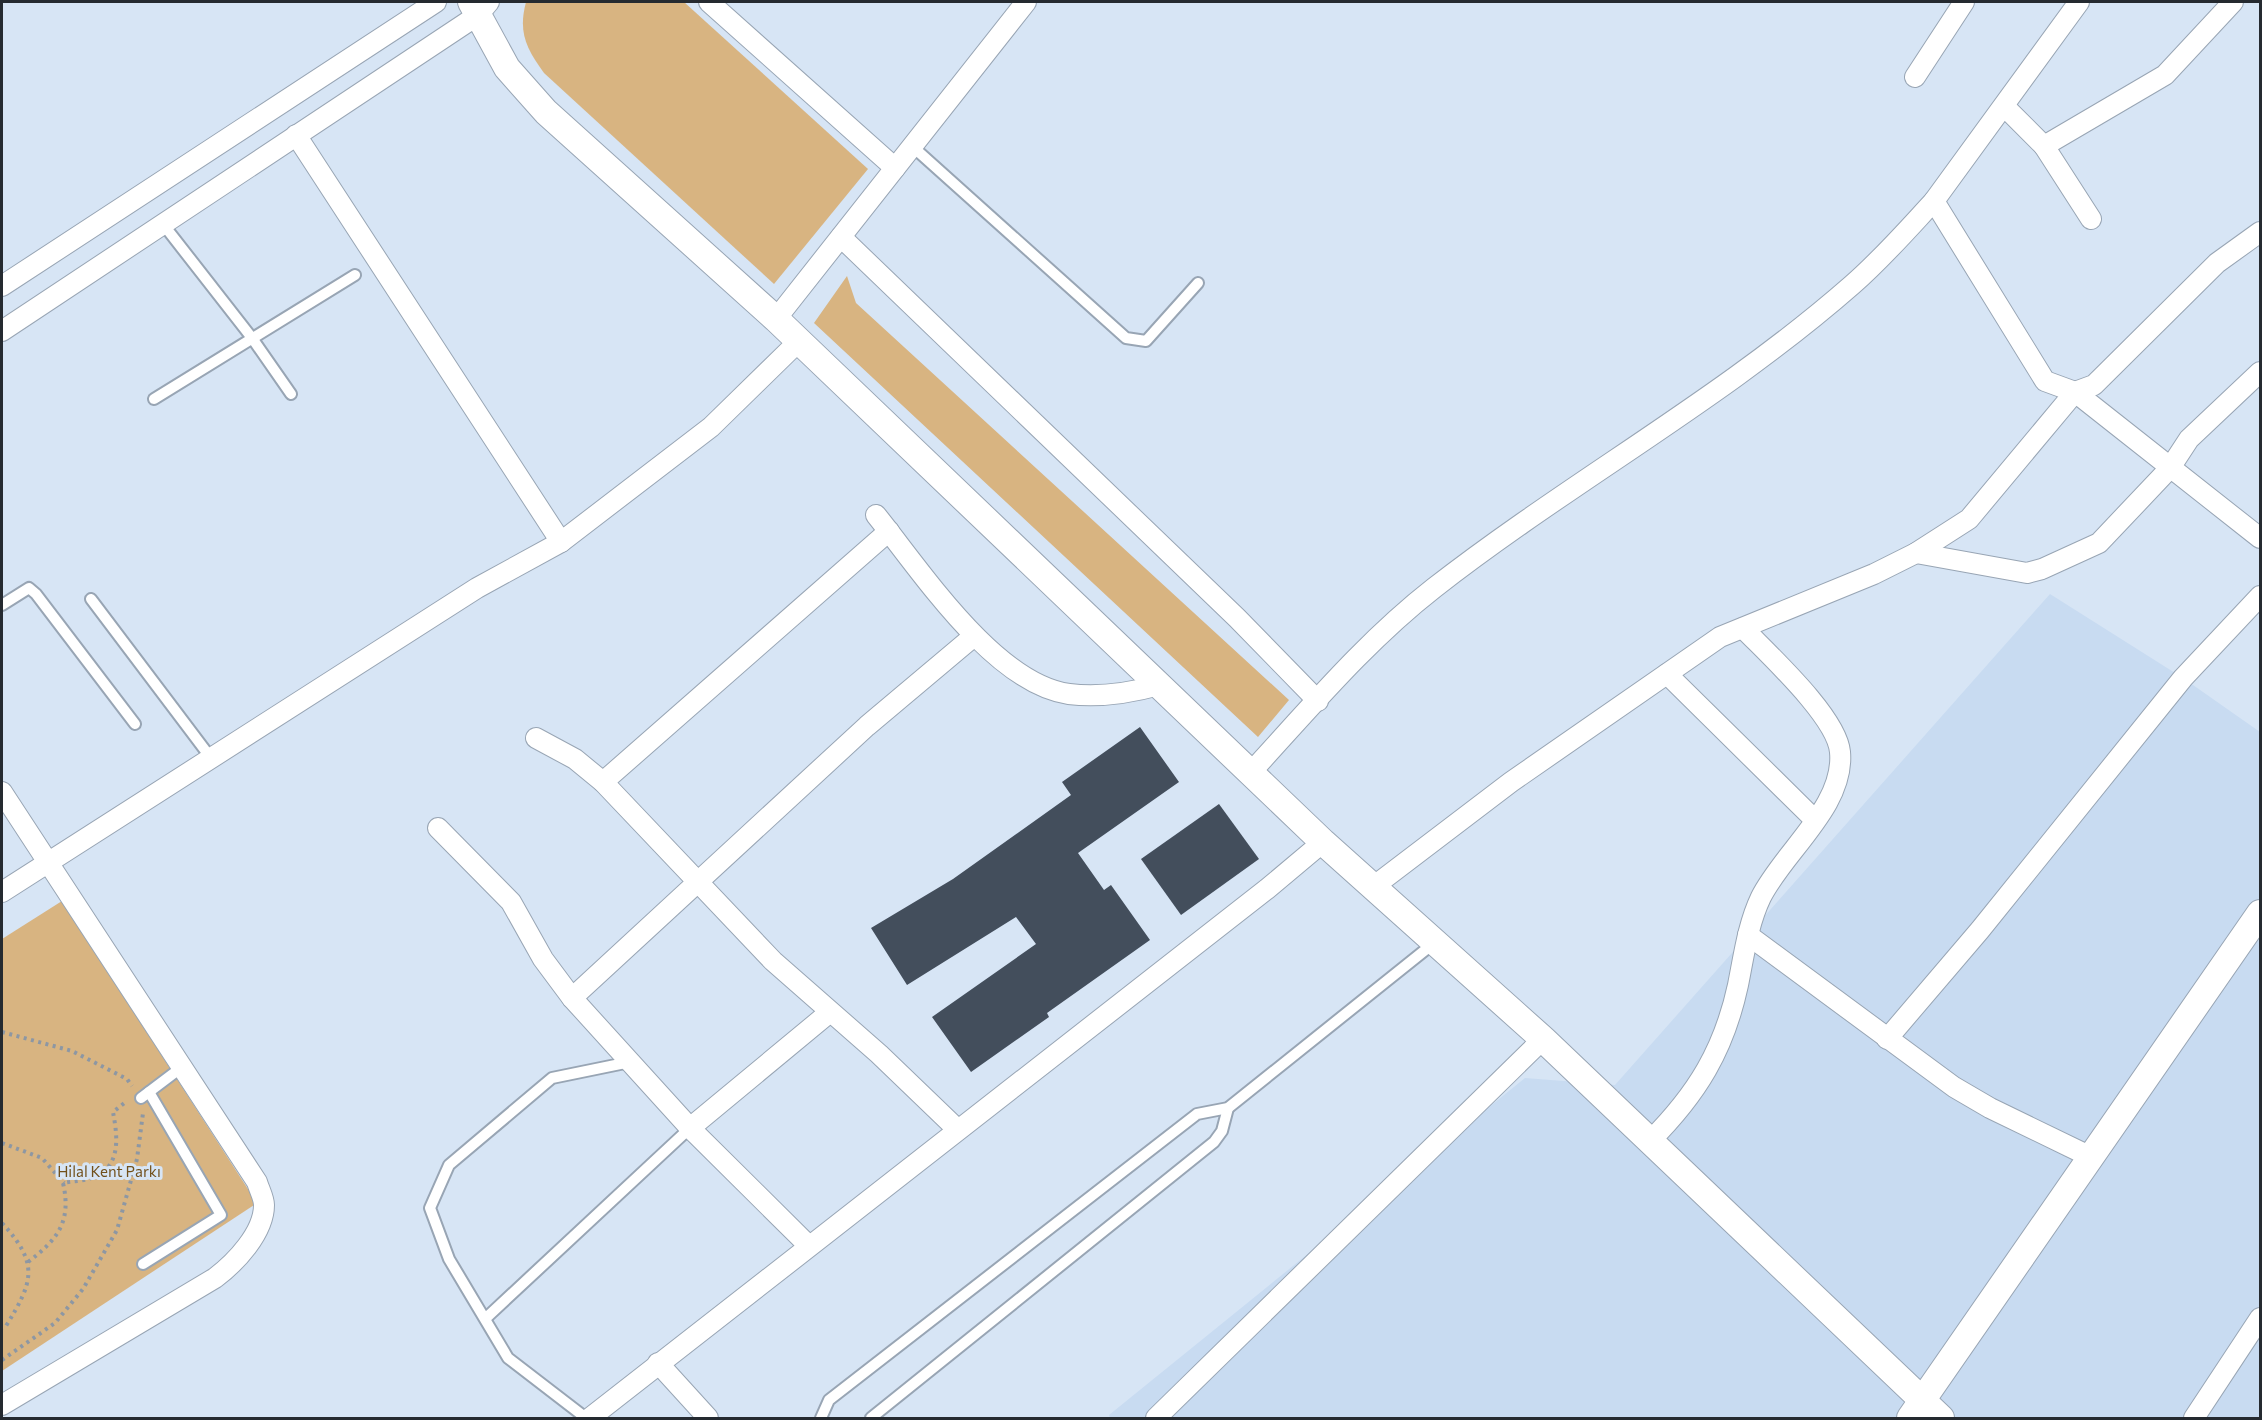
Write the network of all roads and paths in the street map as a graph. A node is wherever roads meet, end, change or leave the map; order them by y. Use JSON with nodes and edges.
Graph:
{"nodes":[{"id":1,"x":436,"y":2,"type":"edge"},
{"id":2,"x":709,"y":2,"type":"edge"},
{"id":3,"x":1026,"y":2,"type":"edge"},
{"id":4,"x":1964,"y":2,"type":"edge"},
{"id":5,"x":2079,"y":2,"type":"edge"},
{"id":6,"x":2233,"y":2,"type":"edge"},
{"id":7,"x":480,"y":6,"type":"edge"},
{"id":8,"x":1915,"y":77,"type":"dead end"},
{"id":9,"x":2005,"y":107,"type":"junction"},
{"id":10,"x":296,"y":135,"type":"junction"},
{"id":11,"x":912,"y":146,"type":"junction"},
{"id":12,"x":2044,"y":146,"type":"junction"},
{"id":13,"x":895,"y":168,"type":"junction"},
{"id":14,"x":1934,"y":201,"type":"junction"},
{"id":15,"x":2091,"y":219,"type":"dead end"},
{"id":16,"x":163,"y":224,"type":"junction"},
{"id":17,"x":2260,"y":232,"type":"edge"},
{"id":18,"x":841,"y":237,"type":"junction"},
{"id":19,"x":355,"y":275,"type":"dead end"},
{"id":20,"x":1198,"y":283,"type":"dead end"},
{"id":21,"x":2,"y":286,"type":"edge"},
{"id":22,"x":776,"y":319,"type":"junction"},
{"id":23,"x":2,"y":331,"type":"edge"},
{"id":24,"x":252,"y":338,"type":"junction"},
{"id":25,"x":799,"y":341,"type":"junction"},
{"id":26,"x":2260,"y":372,"type":"edge"},
{"id":27,"x":2075,"y":392,"type":"junction"},
{"id":28,"x":291,"y":394,"type":"dead end"},
{"id":29,"x":154,"y":399,"type":"dead end"},
{"id":30,"x":2170,"y":468,"type":"junction"},
{"id":31,"x":876,"y":515,"type":"dead end"},
{"id":32,"x":889,"y":531,"type":"junction"},
{"id":33,"x":2260,"y":538,"type":"edge"},
{"id":34,"x":561,"y":542,"type":"junction"},
{"id":35,"x":1916,"y":553,"type":"junction"},
{"id":36,"x":2260,"y":596,"type":"edge"},
{"id":37,"x":91,"y":599,"type":"dead end"},
{"id":38,"x":2,"y":605,"type":"edge"},
{"id":39,"x":1743,"y":628,"type":"junction"},
{"id":40,"x":974,"y":636,"type":"junction"},
{"id":41,"x":1667,"y":674,"type":"junction"},
{"id":42,"x":1159,"y":685,"type":"junction"},
{"id":43,"x":1318,"y":701,"type":"junction"},
{"id":44,"x":135,"y":724,"type":"dead end"},
{"id":45,"x":536,"y":738,"type":"dead end"},
{"id":46,"x":211,"y":759,"type":"junction"},
{"id":47,"x":1252,"y":771,"type":"junction"},
{"id":48,"x":603,"y":782,"type":"junction"},
{"id":49,"x":2,"y":792,"type":"edge"},
{"id":50,"x":1815,"y":820,"type":"junction"},
{"id":51,"x":438,"y":828,"type":"dead end"},
{"id":52,"x":1323,"y":842,"type":"junction"},
{"id":53,"x":48,"y":863,"type":"junction"},
{"id":54,"x":695,"y":882,"type":"junction"},
{"id":55,"x":1373,"y":887,"type":"junction"},
{"id":56,"x":2,"y":892,"type":"edge"},
{"id":57,"x":2260,"y":914,"type":"edge"},
{"id":58,"x":1748,"y":935,"type":"junction"},
{"id":59,"x":1434,"y":943,"type":"junction"},
{"id":60,"x":572,"y":998,"type":"junction"},
{"id":61,"x":830,"y":1012,"type":"junction"},
{"id":62,"x":2,"y":1032,"type":"edge"},
{"id":63,"x":1543,"y":1038,"type":"junction"},
{"id":64,"x":1887,"y":1039,"type":"junction"},
{"id":65,"x":630,"y":1062,"type":"junction"},
{"id":66,"x":182,"y":1067,"type":"junction"},
{"id":67,"x":142,"y":1094,"type":"junction"},
{"id":68,"x":1228,"y":1108,"type":"junction"},
{"id":69,"x":690,"y":1128,"type":"junction"},
{"id":70,"x":957,"y":1129,"type":"junction"},
{"id":71,"x":1650,"y":1141,"type":"junction"},
{"id":72,"x":2,"y":1143,"type":"edge"},
{"id":73,"x":2091,"y":1157,"type":"junction"},
{"id":74,"x":64,"y":1183,"type":"junction"},
{"id":75,"x":2,"y":1223,"type":"edge"},
{"id":76,"x":808,"y":1245,"type":"junction"},
{"id":77,"x":28,"y":1262,"type":"junction"},
{"id":78,"x":143,"y":1264,"type":"dead end"},
{"id":79,"x":486,"y":1318,"type":"junction"},
{"id":80,"x":2260,"y":1318,"type":"edge"},
{"id":81,"x":2,"y":1328,"type":"edge"},
{"id":82,"x":2,"y":1360,"type":"edge"},
{"id":83,"x":658,"y":1363,"type":"junction"},
{"id":84,"x":2,"y":1405,"type":"edge"},
{"id":85,"x":1916,"y":1409,"type":"edge"},
{"id":86,"x":588,"y":1419,"type":"edge"},
{"id":87,"x":708,"y":1419,"type":"edge"},
{"id":88,"x":821,"y":1419,"type":"edge"},
{"id":89,"x":871,"y":1419,"type":"edge"},
{"id":90,"x":1156,"y":1419,"type":"edge"},
{"id":91,"x":1941,"y":1419,"type":"edge"},
{"id":92,"x":2194,"y":1419,"type":"edge"}],
"edges":[{"from":1,"to":21,"type":"street"},
{"from":2,"to":13,"type":"street"},
{"from":3,"to":11,"type":"street"},
{"from":4,"to":8,"type":"street"},
{"from":5,"to":9,"type":"street"},
{"from":6,"to":12,"type":"street"},
{"from":7,"to":10,"type":"street"},
{"from":7,"to":22,"type":"street"},
{"from":9,"to":12,"type":"street"},
{"from":9,"to":14,"type":"street"},
{"from":10,"to":16,"type":"street"},
{"from":10,"to":34,"type":"street"},
{"from":11,"to":13,"type":"street"},
{"from":11,"to":20,"type":"lane"},
{"from":12,"to":15,"type":"street"},
{"from":13,"to":18,"type":"street"},
{"from":14,"to":27,"type":"street"},
{"from":14,"to":43,"type":"street"},
{"from":16,"to":23,"type":"street"},
{"from":16,"to":24,"type":"lane"},
{"from":17,"to":27,"type":"street"},
{"from":18,"to":22,"type":"street"},
{"from":18,"to":43,"type":"street"},
{"from":19,"to":24,"type":"lane"},
{"from":22,"to":25,"type":"street"},
{"from":24,"to":28,"type":"lane"},
{"from":24,"to":29,"type":"lane"},
{"from":25,"to":34,"type":"street"},
{"from":25,"to":42,"type":"street"},
{"from":26,"to":30,"type":"street"},
{"from":27,"to":30,"type":"street"},
{"from":27,"to":35,"type":"street"},
{"from":30,"to":33,"type":"street"},
{"from":30,"to":35,"type":"street"},
{"from":31,"to":32,"type":"street"},
{"from":32,"to":40,"type":"street"},
{"from":32,"to":48,"type":"street"},
{"from":34,"to":46,"type":"street"},
{"from":35,"to":39,"type":"street"},
{"from":36,"to":64,"type":"street"},
{"from":37,"to":46,"type":"lane"},
{"from":38,"to":44,"type":"lane"},
{"from":39,"to":41,"type":"street"},
{"from":39,"to":50,"type":"street"},
{"from":40,"to":42,"type":"street"},
{"from":40,"to":54,"type":"street"},
{"from":41,"to":50,"type":"street"},
{"from":41,"to":55,"type":"street"},
{"from":42,"to":47,"type":"street"},
{"from":43,"to":47,"type":"street"},
{"from":45,"to":48,"type":"street"},
{"from":46,"to":53,"type":"street"},
{"from":47,"to":52,"type":"street"},
{"from":48,"to":54,"type":"street"},
{"from":49,"to":53,"type":"street"},
{"from":50,"to":58,"type":"street"},
{"from":51,"to":60,"type":"street"},
{"from":52,"to":55,"type":"street"},
{"from":52,"to":70,"type":"street"},
{"from":53,"to":56,"type":"street"},
{"from":53,"to":66,"type":"street"},
{"from":54,"to":60,"type":"street"},
{"from":54,"to":61,"type":"street"},
{"from":55,"to":59,"type":"street"},
{"from":57,"to":73,"type":"street"},
{"from":58,"to":64,"type":"street"},
{"from":58,"to":71,"type":"street"},
{"from":59,"to":63,"type":"street"},
{"from":59,"to":68,"type":"lane"},
{"from":60,"to":65,"type":"street"},
{"from":61,"to":69,"type":"street"},
{"from":61,"to":70,"type":"street"},
{"from":62,"to":67,"type":"path"},
{"from":63,"to":71,"type":"street"},
{"from":63,"to":90,"type":"street"},
{"from":64,"to":73,"type":"street"},
{"from":65,"to":69,"type":"street"},
{"from":65,"to":79,"type":"lane"},
{"from":66,"to":67,"type":"lane"},
{"from":66,"to":84,"type":"street"},
{"from":67,"to":74,"type":"path"},
{"from":67,"to":78,"type":"lane"},
{"from":67,"to":82,"type":"path"},
{"from":68,"to":88,"type":"lane"},
{"from":68,"to":89,"type":"lane"},
{"from":69,"to":76,"type":"street"},
{"from":69,"to":79,"type":"lane"},
{"from":70,"to":76,"type":"street"},
{"from":71,"to":85,"type":"street"},
{"from":72,"to":74,"type":"path"},
{"from":73,"to":85,"type":"street"},
{"from":74,"to":77,"type":"path"},
{"from":75,"to":77,"type":"path"},
{"from":76,"to":83,"type":"street"},
{"from":77,"to":81,"type":"path"},
{"from":79,"to":86,"type":"lane"},
{"from":80,"to":92,"type":"street"},
{"from":83,"to":86,"type":"street"},
{"from":83,"to":87,"type":"street"},
{"from":85,"to":91,"type":"street"}]}
